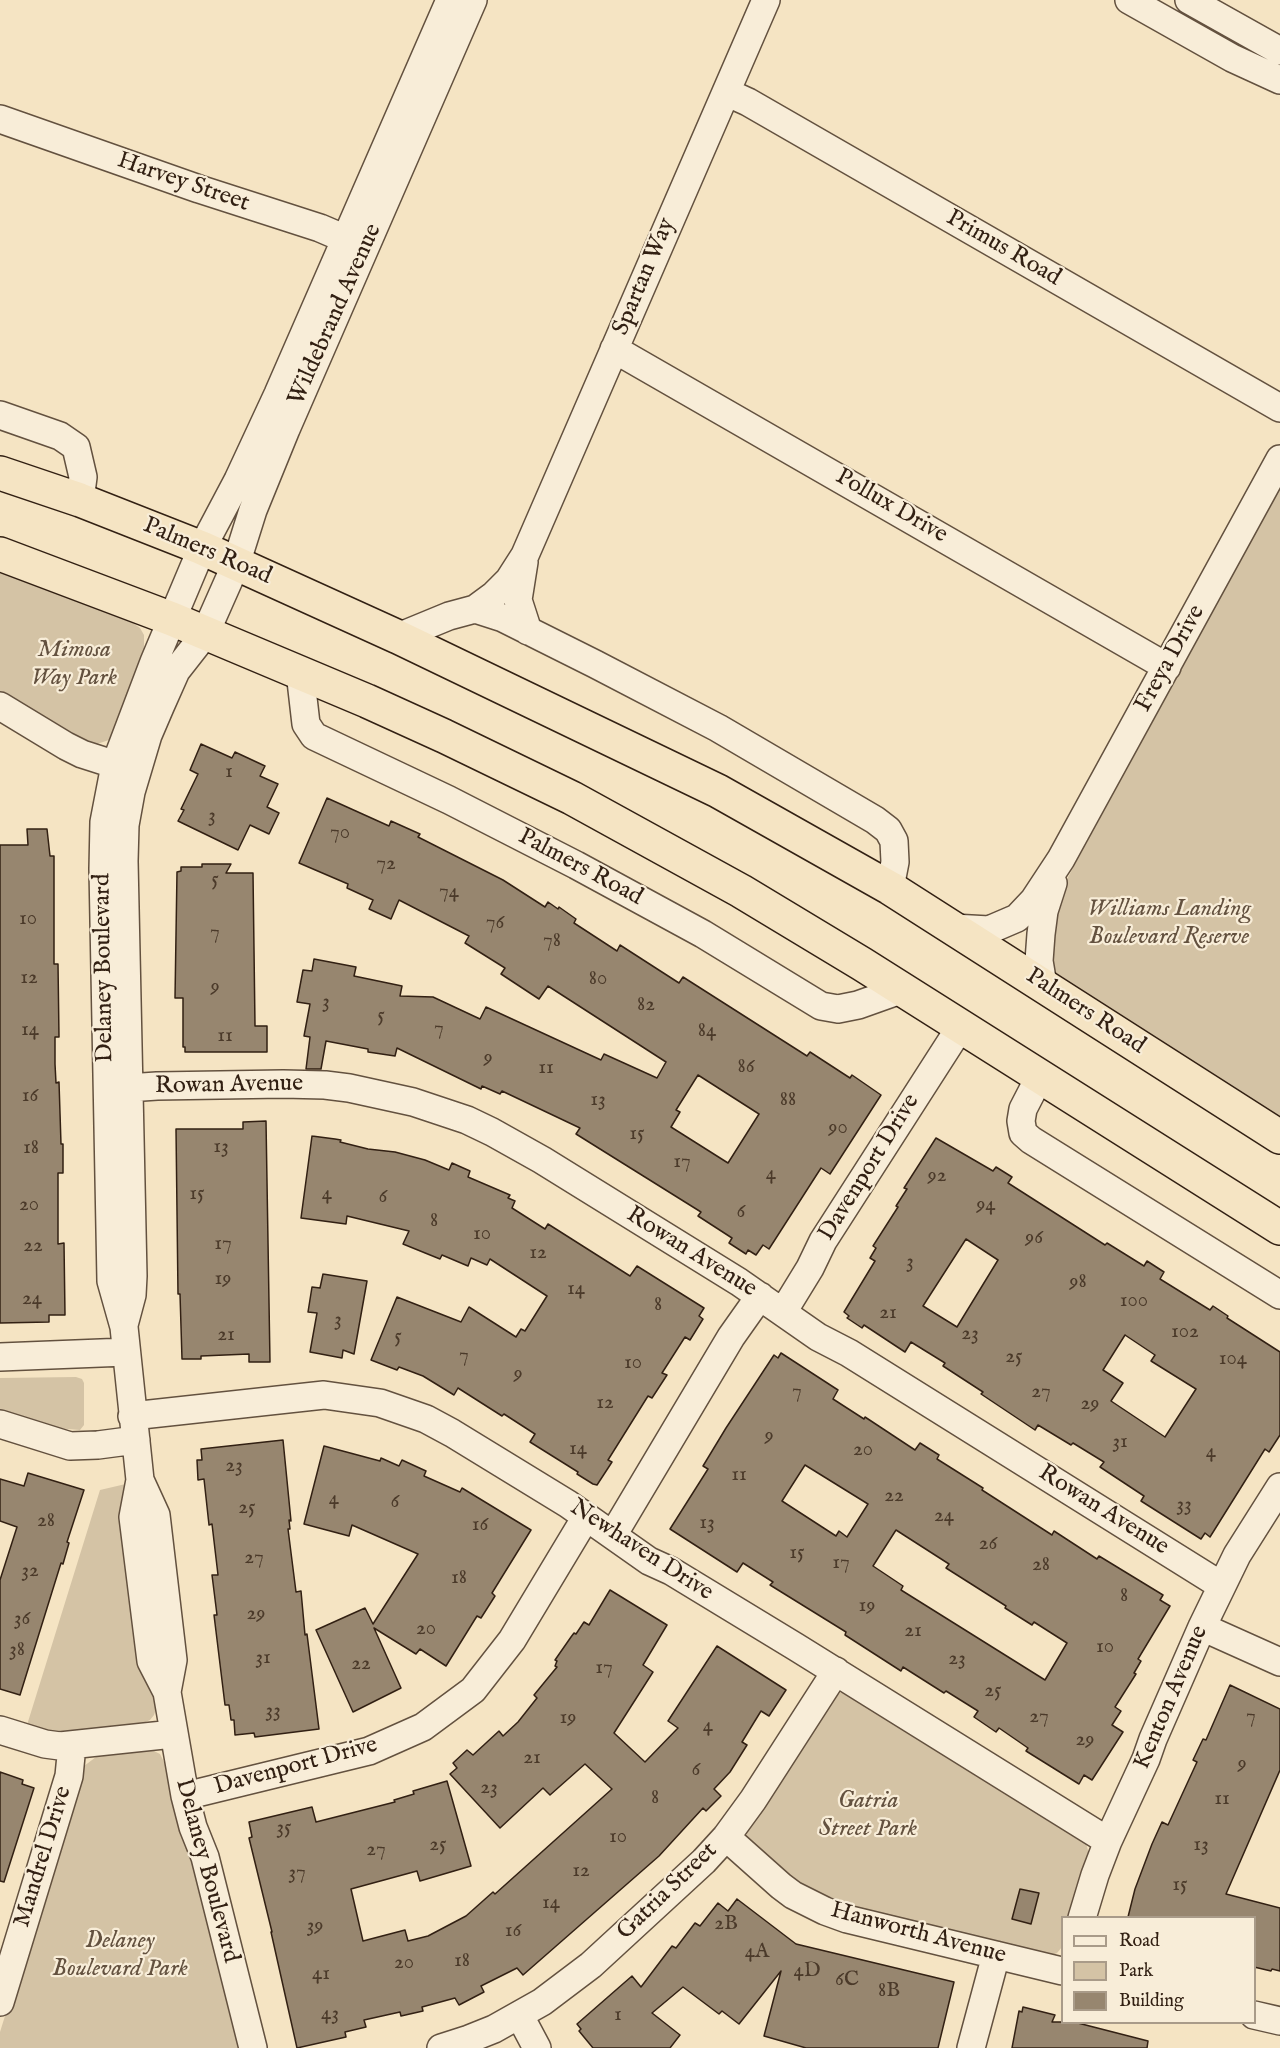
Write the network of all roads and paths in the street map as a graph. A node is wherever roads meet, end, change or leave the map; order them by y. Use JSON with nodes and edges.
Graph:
{"nodes":[{"id":1,"x":450,"y":0,"type":"edge"},
{"id":2,"x":473,"y":0,"type":"edge"},
{"id":3,"x":766,"y":0,"type":"edge"},
{"id":4,"x":1129,"y":0,"type":"edge"},
{"id":5,"x":1189,"y":0,"type":"edge"},
{"id":6,"x":1167,"y":10,"type":"edge"},
{"id":7,"x":1280,"y":51,"type":"edge"},
{"id":8,"x":1280,"y":80,"type":"edge"},
{"id":9,"x":726,"y":92,"type":"junction"},
{"id":10,"x":0,"y":119,"type":"edge"},
{"id":11,"x":356,"y":243,"type":"junction"},
{"id":12,"x":614,"y":349,"type":"junction"},
{"id":13,"x":1280,"y":408,"type":"edge"},
{"id":14,"x":0,"y":415,"type":"edge"},
{"id":15,"x":276,"y":424,"type":"junction"},
{"id":16,"x":1280,"y":459,"type":"edge"},
{"id":17,"x":0,"y":472,"type":"edge"},
{"id":18,"x":80,"y":500,"type":"junction"},
{"id":19,"x":202,"y":548,"type":"junction"},
{"id":20,"x":0,"y":554,"type":"edge"},
{"id":21,"x":525,"y":555,"type":"junction"},
{"id":22,"x":236,"y":564,"type":"junction"},
{"id":23,"x":475,"y":609,"type":"junction"},
{"id":24,"x":172,"y":620,"type":"junction"},
{"id":25,"x":528,"y":631,"type":"junction"},
{"id":26,"x":205,"y":634,"type":"junction"},
{"id":27,"x":398,"y":637,"type":"junction"},
{"id":28,"x":1167,"y":667,"type":"junction"},
{"id":29,"x":300,"y":672,"type":"junction"},
{"id":30,"x":0,"y":706,"type":"edge"},
{"id":31,"x":126,"y":768,"type":"junction"},
{"id":32,"x":1061,"y":859,"type":"junction"},
{"id":33,"x":890,"y":888,"type":"junction"},
{"id":34,"x":953,"y":928,"type":"junction"},
{"id":35,"x":1042,"y":985,"type":"junction"},
{"id":36,"x":903,"y":989,"type":"junction"},
{"id":37,"x":961,"y":1026,"type":"junction"},
{"id":38,"x":1040,"y":1076,"type":"junction"},
{"id":39,"x":118,"y":1089,"type":"junction"},
{"id":40,"x":1280,"y":1137,"type":"edge"},
{"id":41,"x":1280,"y":1228,"type":"edge"},
{"id":42,"x":1280,"y":1295,"type":"edge"},
{"id":43,"x":760,"y":1296,"type":"junction"},
{"id":44,"x":783,"y":1312,"type":"junction"},
{"id":45,"x":125,"y":1339,"type":"junction"},
{"id":46,"x":0,"y":1357,"type":"edge"},
{"id":47,"x":0,"y":1424,"type":"edge"},
{"id":48,"x":134,"y":1428,"type":"junction"},
{"id":49,"x":1280,"y":1487,"type":"edge"},
{"id":50,"x":586,"y":1517,"type":"junction"},
{"id":51,"x":613,"y":1535,"type":"junction"},
{"id":52,"x":1222,"y":1586,"type":"junction"},
{"id":53,"x":1203,"y":1627,"type":"junction"},
{"id":54,"x":1280,"y":1662,"type":"edge"},
{"id":55,"x":836,"y":1671,"type":"junction"},
{"id":56,"x":0,"y":1730,"type":"edge"},
{"id":57,"x":173,"y":1734,"type":"junction"},
{"id":58,"x":72,"y":1745,"type":"junction"},
{"id":59,"x":184,"y":1796,"type":"junction"},
{"id":60,"x":726,"y":1837,"type":"junction"},
{"id":61,"x":1108,"y":1841,"type":"junction"},
{"id":62,"x":1082,"y":1916,"type":"edge"},
{"id":63,"x":996,"y":1955,"type":"junction"},
{"id":64,"x":1061,"y":1971,"type":"edge"},
{"id":65,"x":0,"y":2002,"type":"edge"},
{"id":66,"x":1256,"y":2015,"type":"edge"},
{"id":67,"x":520,"y":2016,"type":"junction"},
{"id":68,"x":1280,"y":2021,"type":"edge"},
{"id":69,"x":253,"y":2048,"type":"edge"},
{"id":70,"x":441,"y":2048,"type":"edge"},
{"id":71,"x":537,"y":2048,"type":"edge"},
{"id":72,"x":971,"y":2048,"type":"edge"}],
"edges":[{"from":1,"to":11,"type":"street","name":"Wildebrand Avenue"},
{"from":2,"to":11,"type":"street","name":"Wildebrand Avenue"},
{"from":3,"to":9,"type":"street","name":"Spartan Way"},
{"from":4,"to":6,"type":"street"},
{"from":5,"to":7,"type":"street"},
{"from":6,"to":8,"type":"street"},
{"from":9,"to":12,"type":"street","name":"Spartan Way"},
{"from":9,"to":13,"type":"street","name":"Primus Road"},
{"from":10,"to":11,"type":"street","name":"Harvey Street"},
{"from":11,"to":15,"type":"street","name":"Wildebrand Avenue"},
{"from":12,"to":21,"type":"street","name":"Spartan Way"},
{"from":12,"to":28,"type":"street","name":"Pollux Drive"},
{"from":14,"to":18,"type":"street"},
{"from":15,"to":19,"type":"street","name":"Wildebrand Avenue"},
{"from":15,"to":22,"type":"street","name":"Wildebrand Avenue"},
{"from":16,"to":28,"type":"street","name":"Freya Drive"},
{"from":17,"to":18,"type":"highway","name":"Palmers Road"},
{"from":18,"to":19,"type":"highway","name":"Palmers Road"},
{"from":19,"to":22,"type":"highway","name":"Palmers Road"},
{"from":19,"to":24,"type":"street","name":"Wildebrand Avenue"},
{"from":20,"to":24,"type":"highway"},
{"from":21,"to":23,"type":"street","name":"Spartan Way"},
{"from":21,"to":25,"type":"street","name":"Spartan Way"},
{"from":22,"to":26,"type":"street","name":"Wildebrand Avenue"},
{"from":22,"to":27,"type":"highway","name":"Palmers Road"},
{"from":23,"to":25,"type":"street"},
{"from":23,"to":27,"type":"street"},
{"from":24,"to":26,"type":"highway"},
{"from":24,"to":31,"type":"street","name":"Delaney Boulevard"},
{"from":25,"to":33,"type":"street"},
{"from":26,"to":29,"type":"highway"},
{"from":26,"to":31,"type":"street","name":"Delaney Boulevard"},
{"from":27,"to":33,"type":"highway","name":"Palmers Road"},
{"from":28,"to":32,"type":"street","name":"Freya Drive"},
{"from":29,"to":36,"type":"highway"},
{"from":29,"to":36,"type":"street","name":"Palmers Road"},
{"from":30,"to":31,"type":"street"},
{"from":31,"to":39,"type":"street","name":"Delaney Boulevard"},
{"from":32,"to":34,"type":"street","name":"Freya Drive"},
{"from":32,"to":35,"type":"street","name":"Freya Drive"},
{"from":33,"to":34,"type":"highway","name":"Palmers Road"},
{"from":34,"to":35,"type":"highway","name":"Palmers Road"},
{"from":35,"to":40,"type":"highway","name":"Palmers Road"},
{"from":36,"to":37,"type":"highway"},
{"from":37,"to":38,"type":"highway"},
{"from":37,"to":44,"type":"street","name":"Davenport Drive"},
{"from":38,"to":41,"type":"highway"},
{"from":38,"to":42,"type":"street"},
{"from":39,"to":43,"type":"street","name":"Rowan Avenue"},
{"from":39,"to":45,"type":"street","name":"Delaney Boulevard"},
{"from":43,"to":44,"type":"street","name":"Rowan Avenue"},
{"from":43,"to":51,"type":"street"},
{"from":44,"to":52,"type":"street","name":"Rowan Avenue"},
{"from":45,"to":46,"type":"street"},
{"from":45,"to":48,"type":"street","name":"Delaney Boulevard"},
{"from":47,"to":48,"type":"street","name":"Newhaven Drive"},
{"from":48,"to":50,"type":"street","name":"Newhaven Drive"},
{"from":48,"to":57,"type":"street","name":"Delaney Boulevard"},
{"from":49,"to":52,"type":"street","name":"Kenton Avenue"},
{"from":50,"to":51,"type":"street","name":"Newhaven Drive"},
{"from":50,"to":59,"type":"street","name":"Davenport Drive"},
{"from":51,"to":55,"type":"street","name":"Newhaven Drive"},
{"from":52,"to":53,"type":"street","name":"Kenton Avenue"},
{"from":53,"to":54,"type":"street"},
{"from":53,"to":61,"type":"street","name":"Kenton Avenue"},
{"from":55,"to":60,"type":"street","name":"Gatria Street"},
{"from":55,"to":61,"type":"street","name":"Newhaven Drive"},
{"from":56,"to":58,"type":"street"},
{"from":57,"to":58,"type":"street"},
{"from":57,"to":59,"type":"street","name":"Delaney Boulevard"},
{"from":58,"to":65,"type":"street","name":"Mandrel Drive"},
{"from":59,"to":69,"type":"street","name":"Delaney Boulevard"},
{"from":60,"to":63,"type":"street","name":"Hanworth Avenue"},
{"from":60,"to":67,"type":"street","name":"Gatria Street"},
{"from":61,"to":62,"type":"street","name":"Kenton Avenue"},
{"from":63,"to":64,"type":"street","name":"Hanworth Avenue"},
{"from":63,"to":72,"type":"street"},
{"from":66,"to":68,"type":"street"},
{"from":67,"to":70,"type":"street","name":"Gatria Street"},
{"from":67,"to":71,"type":"street"}]}
